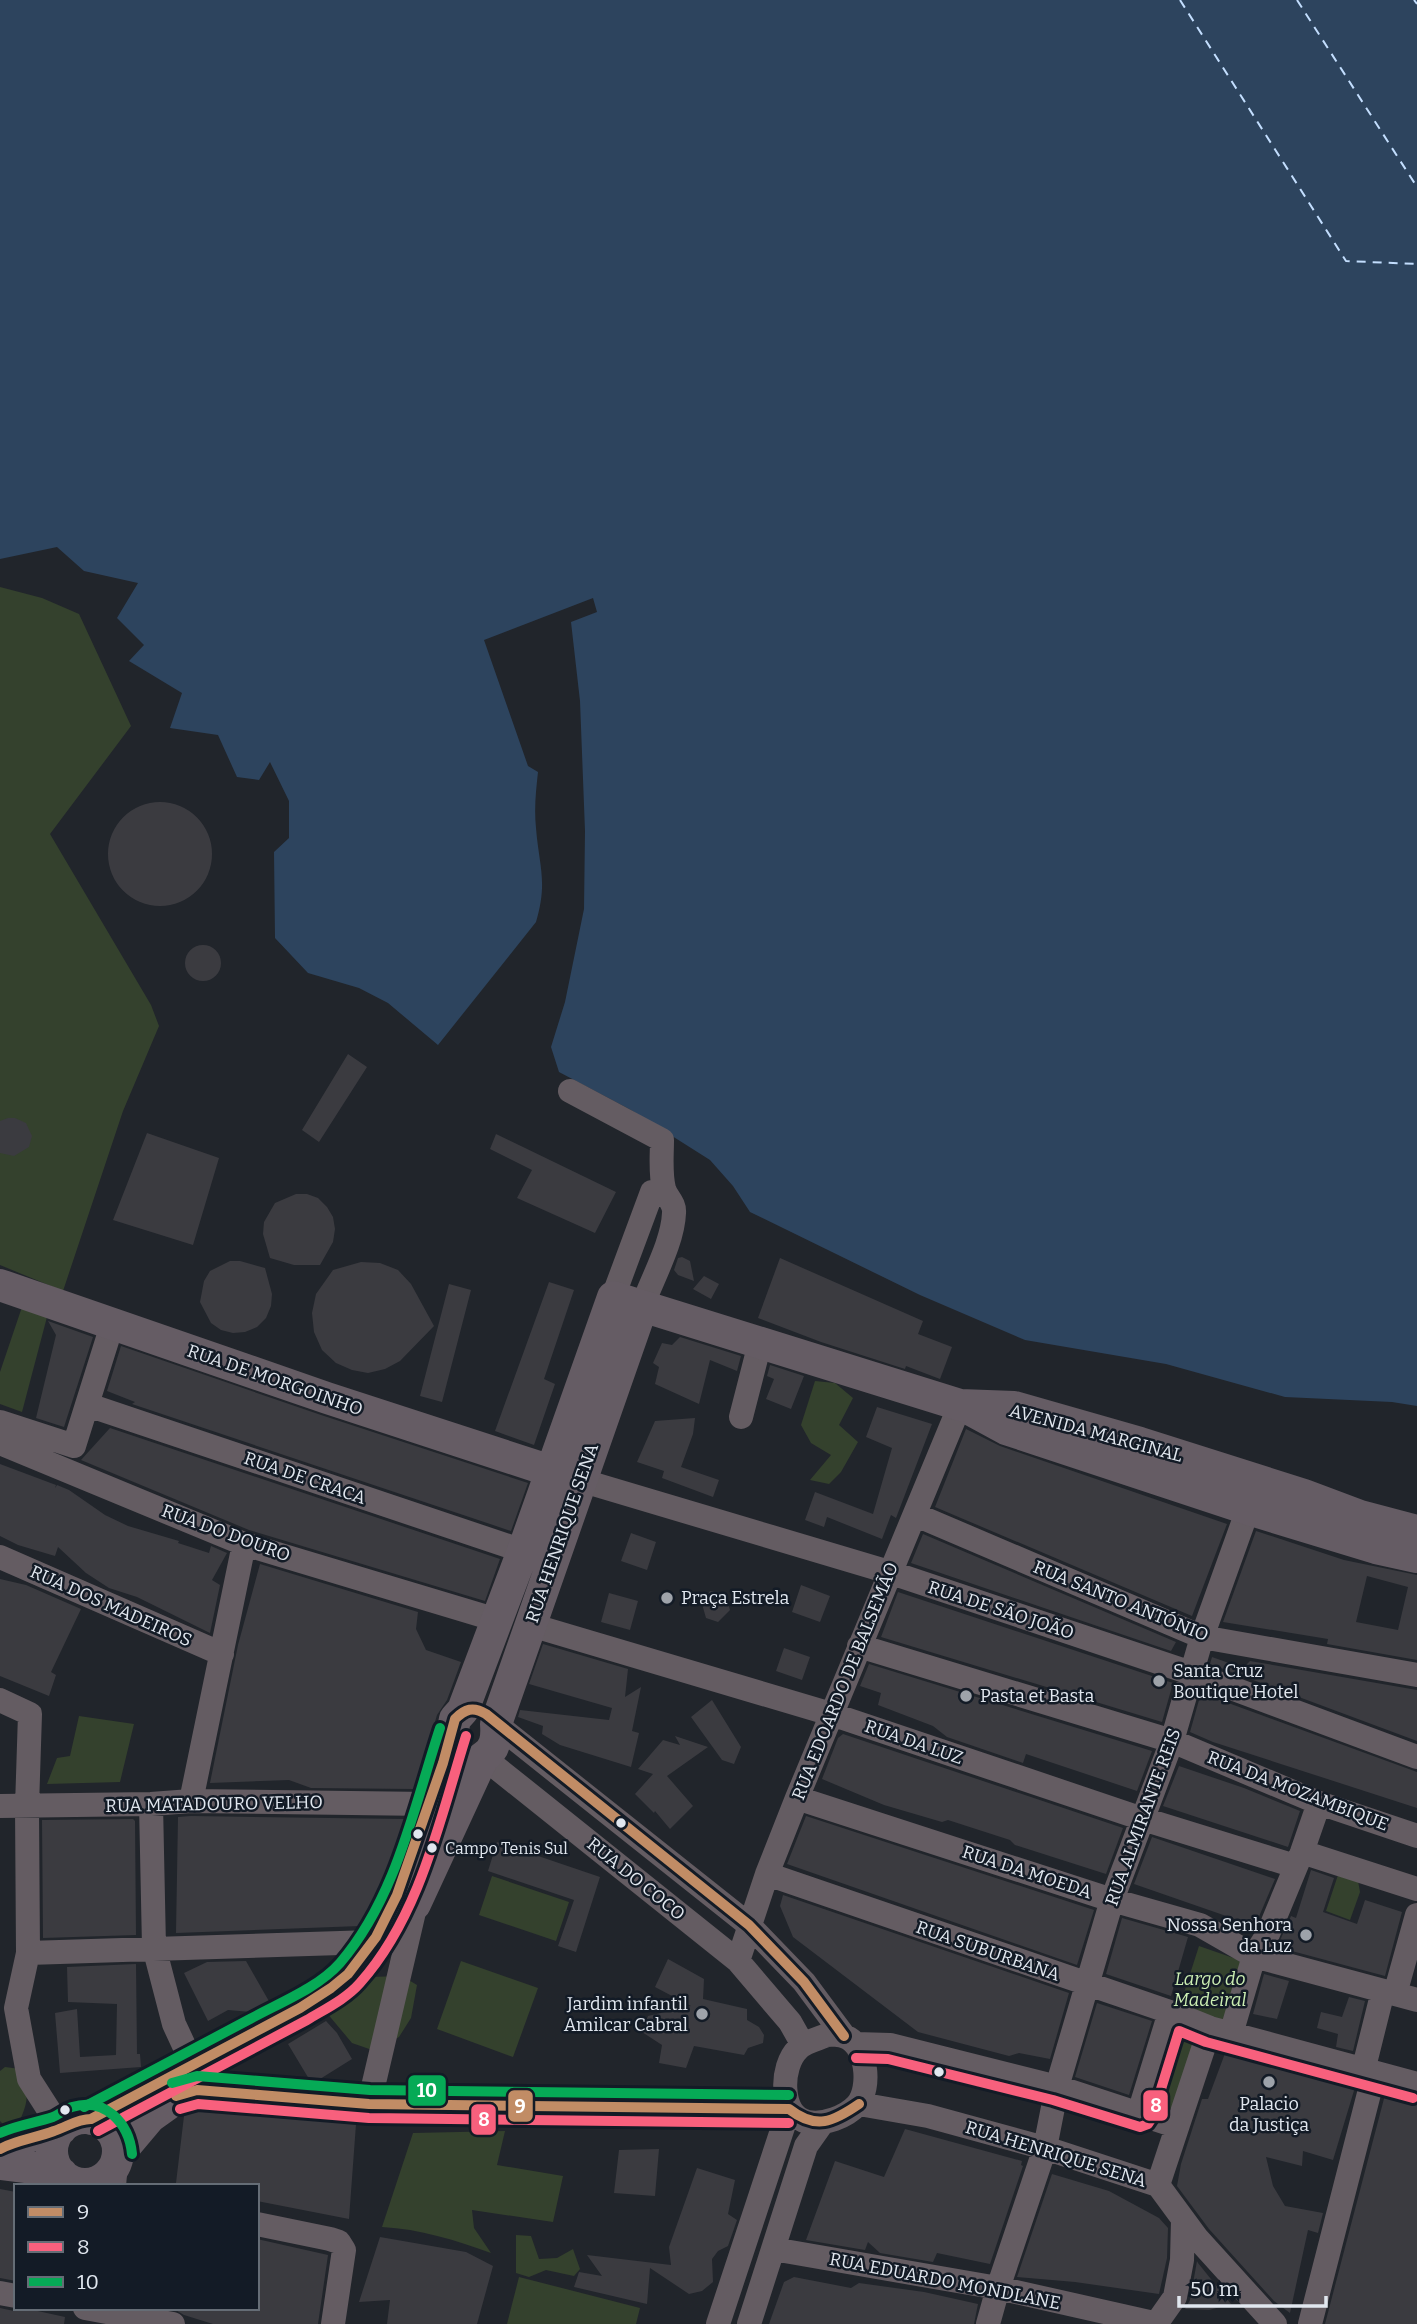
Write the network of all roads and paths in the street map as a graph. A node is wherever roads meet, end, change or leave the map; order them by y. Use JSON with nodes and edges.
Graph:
{"nodes":[{"id":1,"x":570,"y":1091,"type":"dead end"},
{"id":2,"x":664,"y":1191,"type":"junction"},
{"id":3,"x":0,"y":1285,"type":"edge"},
{"id":4,"x":613,"y":1297,"type":"junction"},
{"id":5,"x":642,"y":1307,"type":"junction"},
{"id":6,"x":112,"y":1325,"type":"junction"},
{"id":7,"x":761,"y":1343,"type":"junction"},
{"id":8,"x":88,"y":1405,"type":"junction"},
{"id":9,"x":960,"y":1405,"type":"junction"},
{"id":10,"x":741,"y":1416,"type":"dead end"},
{"id":11,"x":0,"y":1422,"type":"edge"},
{"id":12,"x":0,"y":1443,"type":"edge"},
{"id":13,"x":566,"y":1476,"type":"junction"},
{"id":14,"x":1248,"y":1509,"type":"junction"},
{"id":15,"x":916,"y":1515,"type":"junction"},
{"id":16,"x":1417,"y":1531,"type":"edge"},
{"id":17,"x":244,"y":1544,"type":"junction"},
{"id":18,"x":523,"y":1551,"type":"junction"},
{"id":19,"x":0,"y":1557,"type":"edge"},
{"id":20,"x":1417,"y":1557,"type":"edge"},
{"id":21,"x":889,"y":1572,"type":"junction"},
{"id":22,"x":497,"y":1620,"type":"junction"},
{"id":23,"x":531,"y":1625,"type":"junction"},
{"id":24,"x":1202,"y":1637,"type":"junction"},
{"id":25,"x":859,"y":1646,"type":"junction"},
{"id":26,"x":222,"y":1654,"type":"junction"},
{"id":27,"x":1191,"y":1673,"type":"junction"},
{"id":28,"x":1417,"y":1675,"type":"edge"},
{"id":29,"x":0,"y":1700,"type":"edge"},
{"id":30,"x":831,"y":1714,"type":"junction"},
{"id":31,"x":458,"y":1721,"type":"junction"},
{"id":32,"x":496,"y":1724,"type":"junction"},
{"id":33,"x":1172,"y":1741,"type":"junction"},
{"id":34,"x":483,"y":1757,"type":"junction"},
{"id":35,"x":1417,"y":1757,"type":"edge"},
{"id":36,"x":797,"y":1798,"type":"junction"},
{"id":37,"x":191,"y":1801,"type":"junction"},
{"id":38,"x":1320,"y":1803,"type":"junction"},
{"id":39,"x":151,"y":1804,"type":"junction"},
{"id":40,"x":429,"y":1804,"type":"junction"},
{"id":41,"x":0,"y":1807,"type":"edge"},
{"id":42,"x":27,"y":1807,"type":"junction"},
{"id":43,"x":1143,"y":1819,"type":"junction"},
{"id":44,"x":1417,"y":1836,"type":"edge"},
{"id":45,"x":1299,"y":1859,"type":"junction"},
{"id":46,"x":767,"y":1874,"type":"junction"},
{"id":47,"x":1417,"y":1889,"type":"edge"},
{"id":48,"x":417,"y":1899,"type":"junction"},
{"id":49,"x":1112,"y":1900,"type":"junction"},
{"id":50,"x":1417,"y":1915,"type":"edge"},
{"id":51,"x":749,"y":1926,"type":"junction"},
{"id":52,"x":372,"y":1942,"type":"junction"},
{"id":53,"x":154,"y":1947,"type":"junction"},
{"id":54,"x":28,"y":1953,"type":"junction"},
{"id":55,"x":1254,"y":1955,"type":"junction"},
{"id":56,"x":738,"y":1961,"type":"junction"},
{"id":57,"x":1087,"y":1985,"type":"junction"},
{"id":58,"x":1398,"y":1995,"type":"edge"},
{"id":59,"x":8,"y":2004,"type":"edge"},
{"id":60,"x":1170,"y":2012,"type":"junction"},
{"id":61,"x":1220,"y":2031,"type":"junction"},
{"id":62,"x":850,"y":2040,"type":"junction"},
{"id":63,"x":803,"y":2045,"type":"junction"},
{"id":64,"x":193,"y":2066,"type":"junction"},
{"id":65,"x":1368,"y":2072,"type":"junction"},
{"id":66,"x":1417,"y":2084,"type":"edge"},
{"id":67,"x":1057,"y":2087,"type":"junction"},
{"id":68,"x":176,"y":2096,"type":"junction"},
{"id":69,"x":369,"y":2104,"type":"junction"},
{"id":70,"x":859,"y":2104,"type":"junction"},
{"id":71,"x":789,"y":2109,"type":"junction"},
{"id":72,"x":1139,"y":2112,"type":"junction"},
{"id":73,"x":91,"y":2119,"type":"junction"},
{"id":74,"x":823,"y":2122,"type":"junction"},
{"id":75,"x":1177,"y":2126,"type":"junction"},
{"id":76,"x":61,"y":2129,"type":"junction"},
{"id":77,"x":1045,"y":2148,"type":"junction"},
{"id":78,"x":0,"y":2149,"type":"edge"},
{"id":79,"x":0,"y":2164,"type":"edge"},
{"id":80,"x":116,"y":2168,"type":"edge"},
{"id":81,"x":67,"y":2180,"type":"edge"},
{"id":82,"x":1158,"y":2185,"type":"junction"},
{"id":83,"x":1183,"y":2219,"type":"junction"},
{"id":84,"x":259,"y":2224,"type":"edge"},
{"id":85,"x":773,"y":2249,"type":"junction"},
{"id":86,"x":998,"y":2288,"type":"junction"},
{"id":87,"x":91,"y":2313,"type":"edge"},
{"id":88,"x":173,"y":2324,"type":"edge"},
{"id":89,"x":334,"y":2324,"type":"edge"},
{"id":90,"x":718,"y":2324,"type":"edge"},
{"id":91,"x":749,"y":2324,"type":"edge"},
{"id":92,"x":988,"y":2324,"type":"edge"},
{"id":93,"x":1157,"y":2324,"type":"edge"},
{"id":94,"x":1275,"y":2324,"type":"edge"},
{"id":95,"x":1310,"y":2324,"type":"edge"}],
"edges":[{"from":1,"to":2,"type":"street"},
{"from":2,"to":4,"type":"street"},
{"from":2,"to":5,"type":"street"},
{"from":3,"to":6,"type":"main road","name":"RUA DE MORGOINHO"},
{"from":4,"to":5,"type":"main road","name":"AVENIDA MARGINAL"},
{"from":4,"to":13,"type":"main road"},
{"from":5,"to":7,"type":"main road","name":"AVENIDA MARGINAL"},
{"from":5,"to":13,"type":"main road","name":"RUA HENRIQUE SENA"},
{"from":6,"to":8,"type":"street"},
{"from":6,"to":13,"type":"main road","name":"RUA DE MORGOINHO"},
{"from":7,"to":9,"type":"main road","name":"AVENIDA MARGINAL"},
{"from":7,"to":10,"type":"street"},
{"from":8,"to":11,"type":"street"},
{"from":8,"to":18,"type":"street","name":"RUA DE CRACA"},
{"from":9,"to":14,"type":"main road"},
{"from":9,"to":15,"type":"street","name":"RUA EDOARDO DE BALSEMÃO"},
{"from":9,"to":16,"type":"main road","name":"AVENIDA MARGINAL"},
{"from":12,"to":17,"type":"street","name":"RUA DO DOURO"},
{"from":13,"to":18,"type":"main road","name":"RUA HENRIQUE SENA"},
{"from":13,"to":21,"type":"street","name":"RUA DE SÃO JOÃO"},
{"from":13,"to":23,"type":"main road","name":"RUA HENRIQUE SENA"},
{"from":14,"to":20,"type":"main road"},
{"from":14,"to":24,"type":"street","name":"RUA ALMIRANTE REIS"},
{"from":15,"to":21,"type":"street","name":"RUA EDOARDO DE BALSEMÃO"},
{"from":15,"to":24,"type":"street","name":"RUA SANTO ANTÓNIO"},
{"from":17,"to":22,"type":"street","name":"RUA DO DOURO"},
{"from":17,"to":26,"type":"street"},
{"from":18,"to":22,"type":"main road","name":"RUA HENRIQUE SENA"},
{"from":19,"to":26,"type":"street","name":"RUA DOS MADEIROS"},
{"from":21,"to":25,"type":"street","name":"RUA EDOARDO DE BALSEMÃO"},
{"from":21,"to":27,"type":"street","name":"RUA DE SÃO JOÃO"},
{"from":22,"to":31,"type":"main road","name":"RUA HENRIQUE SENA"},
{"from":23,"to":30,"type":"street","name":"RUA DA LUZ"},
{"from":23,"to":32,"type":"main road","name":"RUA HENRIQUE SENA"},
{"from":24,"to":27,"type":"street","name":"RUA ALMIRANTE REIS"},
{"from":24,"to":28,"type":"street","name":"RUA SANTO ANTÓNIO"},
{"from":25,"to":30,"type":"street","name":"RUA EDOARDO DE BALSEMÃO"},
{"from":25,"to":33,"type":"street","name":"RUA DA MOZAMBIQUE"},
{"from":26,"to":37,"type":"street"},
{"from":27,"to":33,"type":"street","name":"RUA ALMIRANTE REIS"},
{"from":27,"to":35,"type":"street","name":"RUA DE SÃO JOÃO"},
{"from":29,"to":42,"type":"street"},
{"from":30,"to":36,"type":"street","name":"RUA EDOARDO DE BALSEMÃO"},
{"from":30,"to":43,"type":"street","name":"RUA DA LUZ"},
{"from":31,"to":32,"type":"main road","name":"RUA DO COCO"},
{"from":31,"to":34,"type":"main road","name":"RUA DO COCO"},
{"from":31,"to":40,"type":"main road","name":"RUA HENRIQUE SENA"},
{"from":32,"to":34,"type":"main road","name":"RUA HENRIQUE SENA"},
{"from":32,"to":51,"type":"street","name":"RUA DO COCO"},
{"from":33,"to":38,"type":"street","name":"RUA DA MOZAMBIQUE"},
{"from":33,"to":43,"type":"street","name":"RUA ALMIRANTE REIS"},
{"from":34,"to":48,"type":"main road","name":"RUA HENRIQUE SENA"},
{"from":34,"to":56,"type":"street","name":"RUA DO COCO"},
{"from":36,"to":46,"type":"street","name":"RUA EDOARDO DE BALSEMÃO"},
{"from":36,"to":49,"type":"street","name":"RUA DA MOEDA"},
{"from":37,"to":39,"type":"street","name":"RUA MATADOURO VELHO"},
{"from":37,"to":40,"type":"street","name":"RUA MATADOURO VELHO"},
{"from":38,"to":44,"type":"street","name":"RUA DA MOZAMBIQUE"},
{"from":38,"to":45,"type":"street"},
{"from":39,"to":42,"type":"street","name":"RUA MATADOURO VELHO"},
{"from":39,"to":53,"type":"street"},
{"from":40,"to":52,"type":"main road","name":"RUA HENRIQUE SENA"},
{"from":41,"to":42,"type":"street","name":"RUA MATADOURO VELHO"},
{"from":42,"to":54,"type":"street"},
{"from":43,"to":45,"type":"street","name":"RUA DA LUZ"},
{"from":43,"to":49,"type":"street","name":"RUA ALMIRANTE REIS"},
{"from":45,"to":47,"type":"street","name":"RUA DA LUZ"},
{"from":45,"to":55,"type":"street"},
{"from":46,"to":51,"type":"street","name":"RUA EDOARDO DE BALSEMÃO"},
{"from":46,"to":57,"type":"street","name":"RUA SUBURBANA"},
{"from":48,"to":68,"type":"main road","name":"RUA HENRIQUE SENA"},
{"from":48,"to":69,"type":"street"},
{"from":49,"to":55,"type":"street","name":"RUA DA MOEDA"},
{"from":49,"to":57,"type":"street","name":"RUA ALMIRANTE REIS"},
{"from":50,"to":58,"type":"street"},
{"from":51,"to":56,"type":"street","name":"RUA EDOARDO DE BALSEMÃO"},
{"from":51,"to":62,"type":"street","name":"RUA DO COCO"},
{"from":52,"to":53,"type":"street"},
{"from":52,"to":64,"type":"main road","name":"RUA HENRIQUE SENA"},
{"from":53,"to":54,"type":"street"},
{"from":53,"to":64,"type":"street"},
{"from":54,"to":59,"type":"street"},
{"from":55,"to":58,"type":"street","name":"RUA DA MOEDA"},
{"from":55,"to":61,"type":"street"},
{"from":56,"to":63,"type":"street","name":"RUA DO COCO"},
{"from":57,"to":60,"type":"street","name":"RUA SUBURBANA"},
{"from":57,"to":67,"type":"street","name":"RUA ALMIRANTE REIS"},
{"from":58,"to":65,"type":"street"},
{"from":59,"to":76,"type":"street"},
{"from":60,"to":61,"type":"street","name":"RUA SUBURBANA"},
{"from":60,"to":72,"type":"street"},
{"from":61,"to":65,"type":"street","name":"RUA SUBURBANA"},
{"from":61,"to":75,"type":"street"},
{"from":62,"to":63,"type":"street"},
{"from":62,"to":67,"type":"street"},
{"from":62,"to":70,"type":"street"},
{"from":63,"to":71,"type":"street"},
{"from":64,"to":73,"type":"main road","name":"RUA HENRIQUE SENA"},
{"from":65,"to":66,"type":"street","name":"RUA SUBURBANA"},
{"from":65,"to":95,"type":"street"},
{"from":67,"to":72,"type":"street"},
{"from":67,"to":77,"type":"street","name":"RUA ALMIRANTE REIS"},
{"from":68,"to":69,"type":"street"},
{"from":68,"to":80,"type":"main road","name":"RUA HENRIQUE SENA"},
{"from":69,"to":71,"type":"street"},
{"from":70,"to":74,"type":"street"},
{"from":70,"to":77,"type":"street","name":"RUA HENRIQUE SENA"},
{"from":71,"to":74,"type":"street"},
{"from":71,"to":90,"type":"street"},
{"from":72,"to":75,"type":"street"},
{"from":73,"to":76,"type":"main road"},
{"from":73,"to":80,"type":"main road"},
{"from":74,"to":85,"type":"street"},
{"from":75,"to":82,"type":"street"},
{"from":76,"to":78,"type":"main road"},
{"from":76,"to":81,"type":"main road"},
{"from":77,"to":82,"type":"street","name":"RUA HENRIQUE SENA"},
{"from":77,"to":86,"type":"street"},
{"from":79,"to":81,"type":"main road"},
{"from":80,"to":81,"type":"main road"},
{"from":82,"to":83,"type":"street","name":"RUA HENRIQUE SENA"},
{"from":83,"to":93,"type":"street"},
{"from":83,"to":94,"type":"street","name":"RUA HENRIQUE SENA"},
{"from":84,"to":89,"type":"street"},
{"from":85,"to":86,"type":"street","name":"RUA EDUARDO MONDLANE"},
{"from":85,"to":91,"type":"street"},
{"from":86,"to":92,"type":"street"},
{"from":86,"to":93,"type":"street","name":"RUA EDUARDO MONDLANE"},
{"from":87,"to":88,"type":"street"}]}
